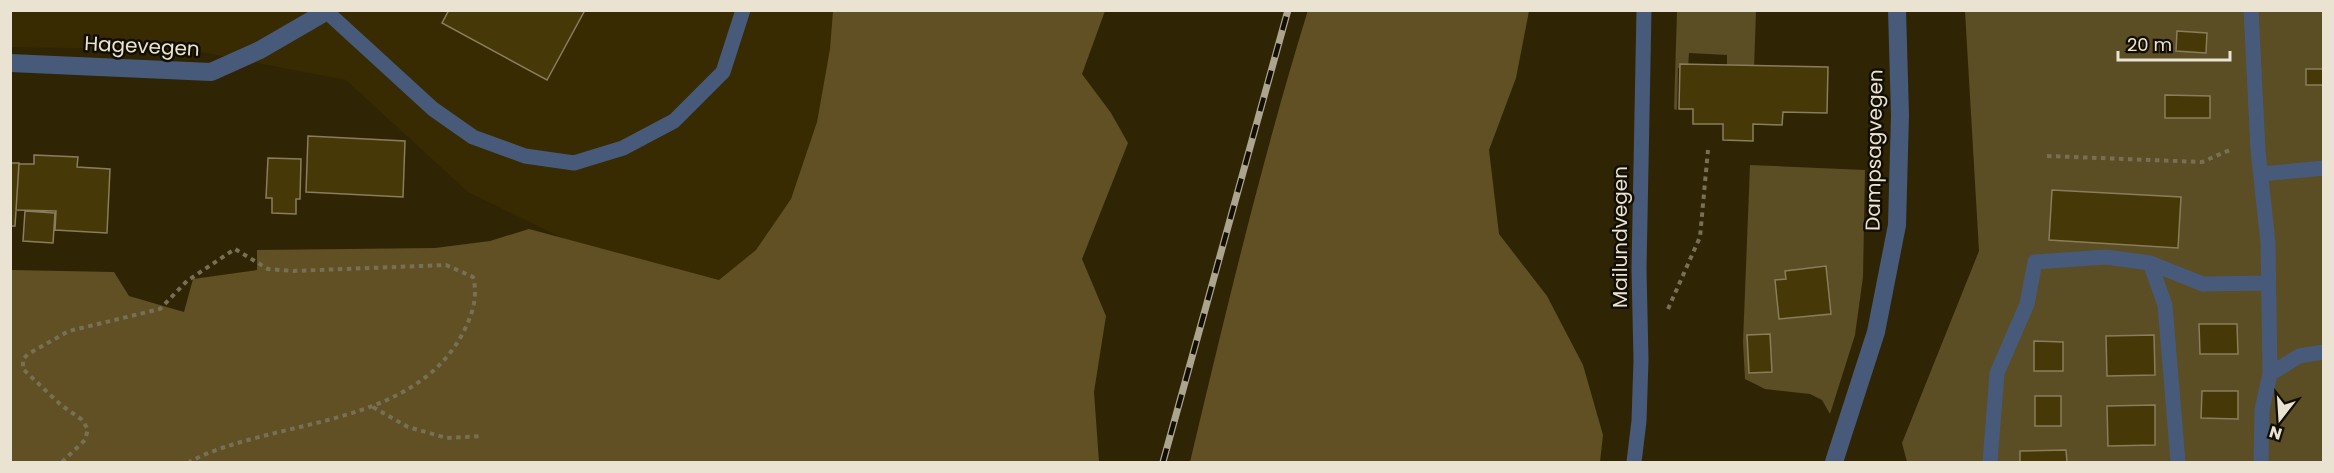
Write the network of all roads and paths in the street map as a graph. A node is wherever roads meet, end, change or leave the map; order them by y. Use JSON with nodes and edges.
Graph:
{"nodes":[{"id":1,"x":743,"y":10,"type":"edge"},
{"id":2,"x":1644,"y":10,"type":"edge"},
{"id":3,"x":1896,"y":10,"type":"edge"},
{"id":4,"x":2251,"y":10,"type":"edge"},
{"id":5,"x":328,"y":11,"type":"edge"},
{"id":6,"x":10,"y":63,"type":"edge"},
{"id":7,"x":2258,"y":138,"type":"junction"},
{"id":8,"x":1708,"y":150,"type":"dead end"},
{"id":9,"x":2047,"y":156,"type":"dead end"},
{"id":10,"x":2324,"y":168,"type":"edge"},
{"id":11,"x":2261,"y":174,"type":"junction"},
{"id":12,"x":2150,"y":263,"type":"junction"},
{"id":13,"x":2268,"y":283,"type":"junction"},
{"id":14,"x":1663,"y":318,"type":"dead end"},
{"id":15,"x":2324,"y":352,"type":"edge"},
{"id":16,"x":2270,"y":374,"type":"junction"},
{"id":17,"x":372,"y":407,"type":"junction"},
{"id":18,"x":481,"y":436,"type":"dead end"},
{"id":19,"x":62,"y":462,"type":"edge"},
{"id":20,"x":189,"y":462,"type":"edge"},
{"id":21,"x":1634,"y":462,"type":"edge"},
{"id":22,"x":1834,"y":462,"type":"edge"},
{"id":23,"x":1990,"y":462,"type":"edge"},
{"id":24,"x":2178,"y":462,"type":"edge"},
{"id":25,"x":2261,"y":462,"type":"edge"}],
"edges":[{"from":1,"to":5,"type":"lane"},
{"from":2,"to":21,"type":"lane","name":"Mailundvegen"},
{"from":3,"to":22,"type":"street","name":"Dampsagvegen"},
{"from":4,"to":7,"type":"lane"},
{"from":5,"to":6,"type":"street","name":"Hagevegen"},
{"from":7,"to":9,"type":"path"},
{"from":7,"to":11,"type":"lane"},
{"from":8,"to":14,"type":"path"},
{"from":10,"to":11,"type":"lane"},
{"from":11,"to":13,"type":"lane"},
{"from":12,"to":13,"type":"lane"},
{"from":12,"to":23,"type":"lane"},
{"from":12,"to":24,"type":"lane"},
{"from":13,"to":16,"type":"lane"},
{"from":15,"to":16,"type":"lane"},
{"from":16,"to":25,"type":"lane"},
{"from":17,"to":18,"type":"path"},
{"from":17,"to":19,"type":"path"},
{"from":17,"to":20,"type":"path"}]}
